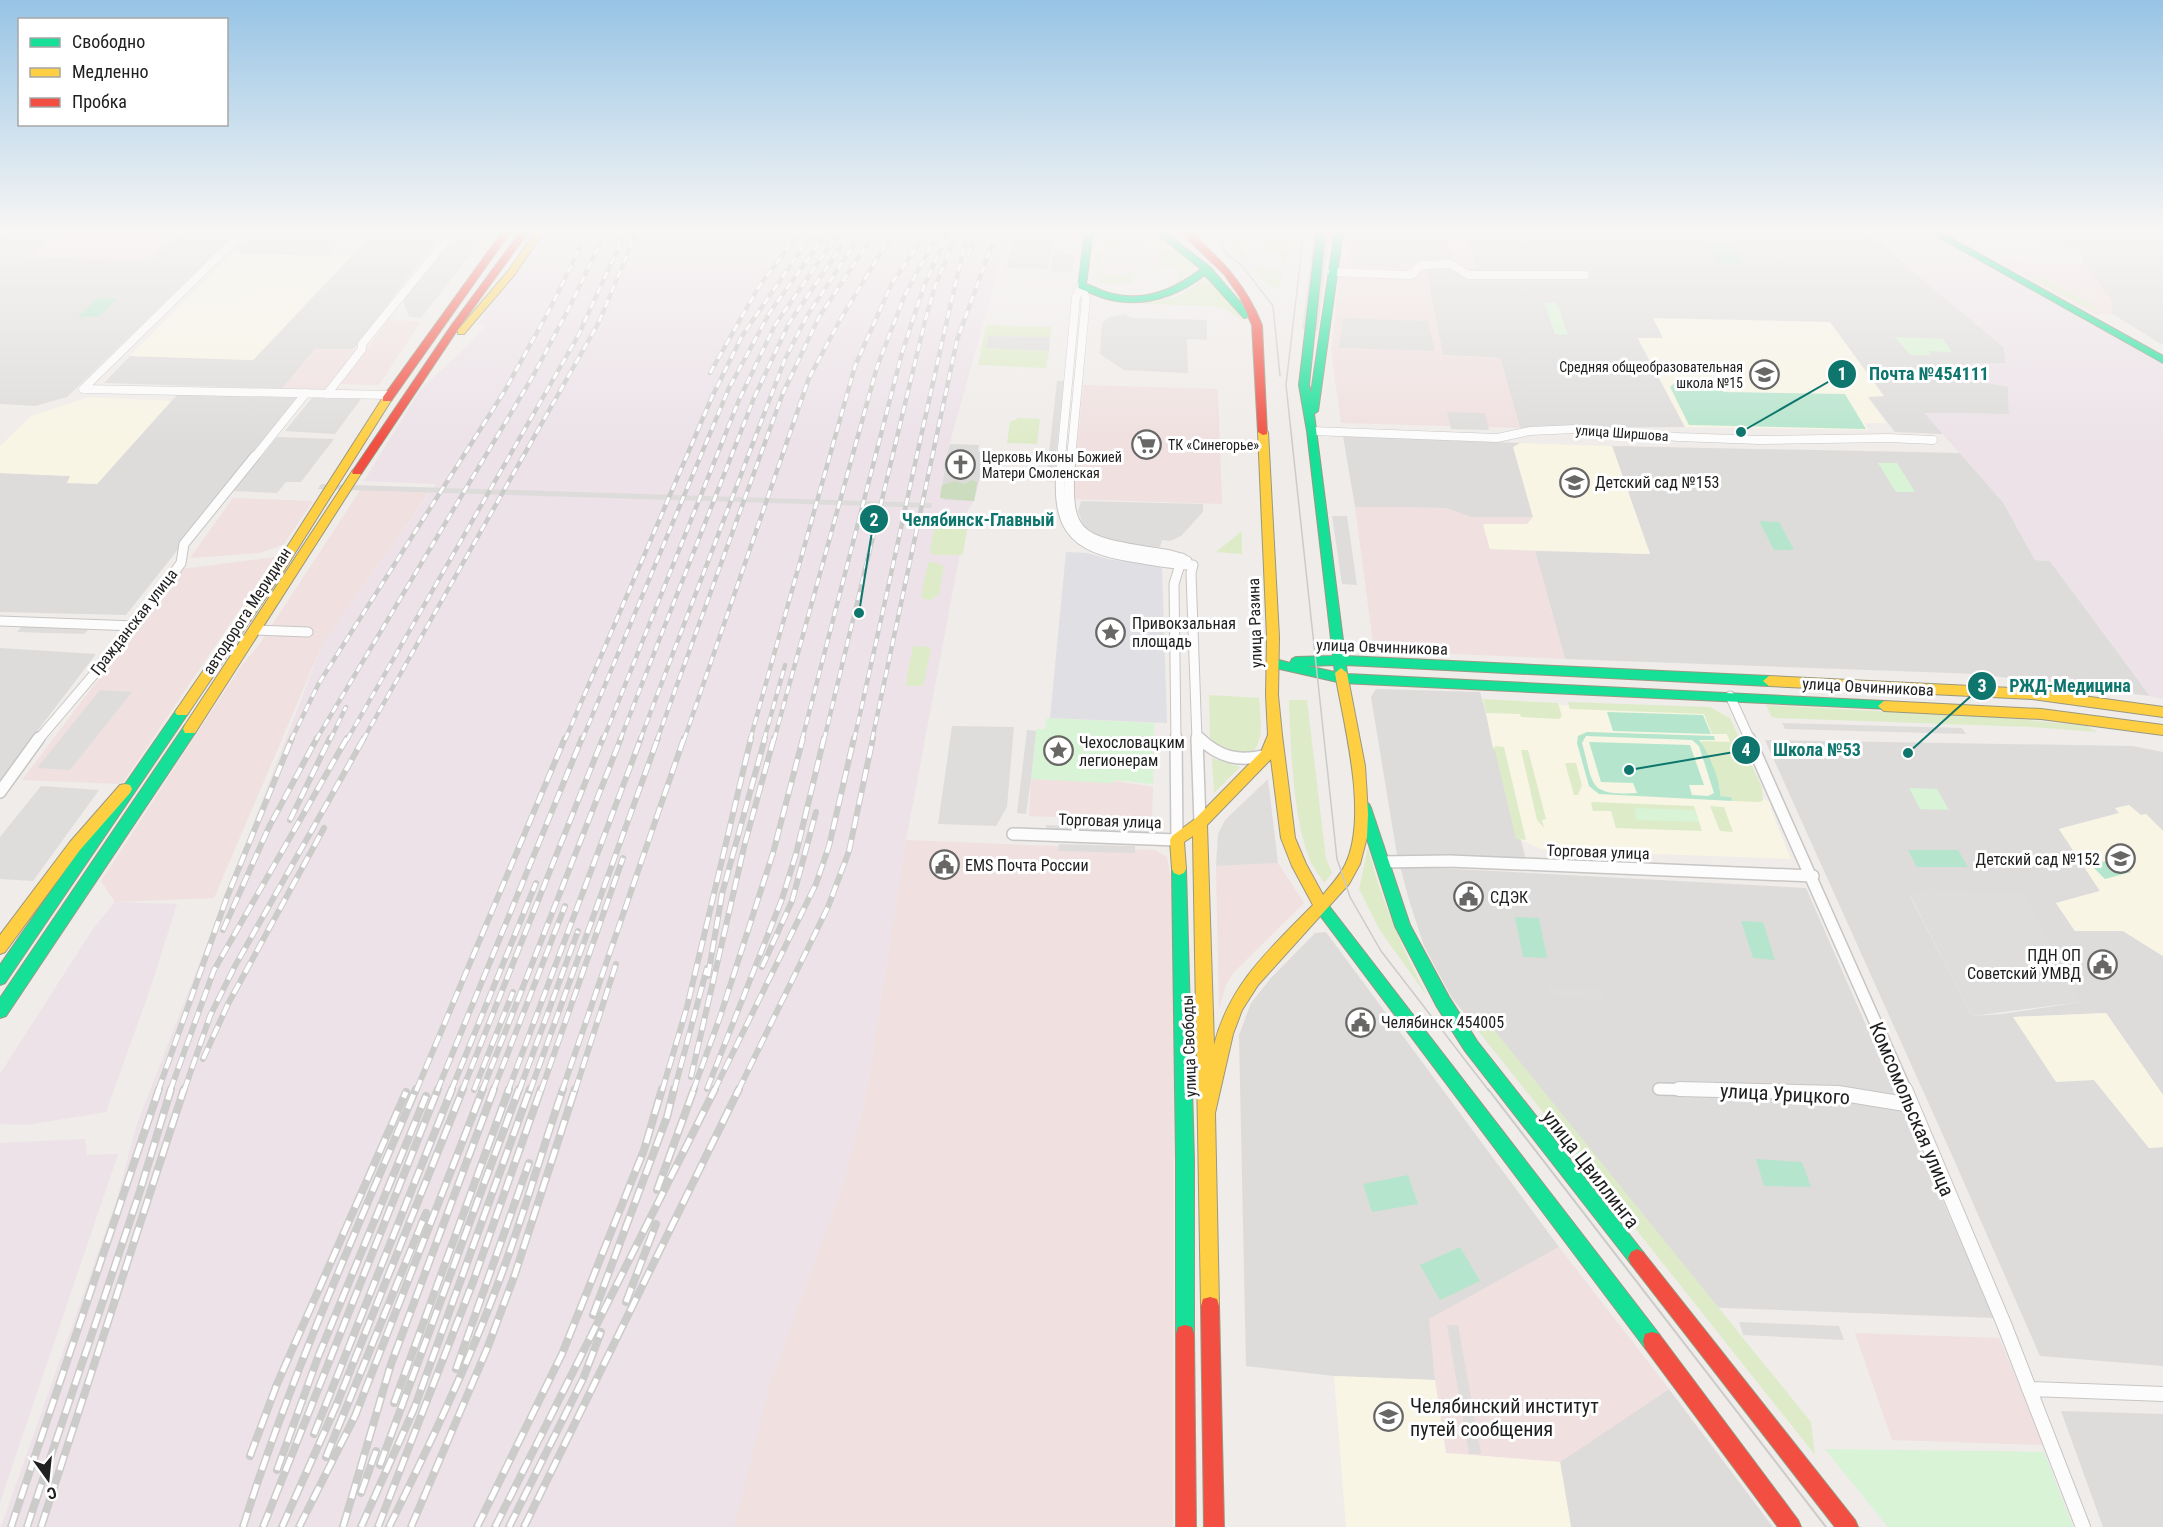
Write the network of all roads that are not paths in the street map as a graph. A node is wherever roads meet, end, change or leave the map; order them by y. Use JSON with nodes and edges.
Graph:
{"nodes":[{"id":1,"x":171,"y":302,"type":"edge"},
{"id":2,"x":396,"y":302,"type":"edge"},
{"id":3,"x":454,"y":302,"type":"edge"},
{"id":4,"x":471,"y":302,"type":"edge"},
{"id":5,"x":487,"y":302,"type":"edge"},
{"id":6,"x":1086,"y":302,"type":"edge"},
{"id":7,"x":1237,"y":302,"type":"edge"},
{"id":8,"x":1248,"y":302,"type":"edge"},
{"id":9,"x":1313,"y":302,"type":"edge"},
{"id":10,"x":1328,"y":302,"type":"edge"},
{"id":11,"x":2060,"y":302,"type":"edge"},
{"id":12,"x":1257,"y":331,"type":"junction"},
{"id":13,"x":2163,"y":360,"type":"edge"},
{"id":14,"x":412,"y":391,"type":"junction"},
{"id":15,"x":306,"y":393,"type":"junction"},
{"id":16,"x":327,"y":394,"type":"junction"},
{"id":17,"x":389,"y":395,"type":"junction"},
{"id":18,"x":1311,"y":428,"type":"junction"},
{"id":19,"x":1933,"y":441,"type":"dead end"},
{"id":20,"x":1180,"y":561,"type":"junction"},
{"id":21,"x":0,"y":621,"type":"edge"},
{"id":22,"x":135,"y":626,"type":"junction"},
{"id":23,"x":255,"y":630,"type":"junction"},
{"id":24,"x":308,"y":632,"type":"dead end"},
{"id":25,"x":1339,"y":660,"type":"junction"},
{"id":26,"x":1275,"y":663,"type":"junction"},
{"id":27,"x":1342,"y":678,"type":"junction"},
{"id":28,"x":1730,"y":696,"type":"junction"},
{"id":29,"x":1176,"y":700,"type":"junction"},
{"id":30,"x":1196,"y":701,"type":"junction"},
{"id":31,"x":2163,"y":712,"type":"edge"},
{"id":32,"x":2163,"y":730,"type":"edge"},
{"id":33,"x":1275,"y":735,"type":"junction"},
{"id":34,"x":1197,"y":737,"type":"junction"},
{"id":35,"x":1267,"y":755,"type":"junction"},
{"id":36,"x":135,"y":780,"type":"junction"},
{"id":37,"x":0,"y":792,"type":"edge"},
{"id":38,"x":1362,"y":802,"type":"junction"},
{"id":39,"x":1200,"y":823,"type":"junction"},
{"id":40,"x":1014,"y":834,"type":"dead end"},
{"id":41,"x":1177,"y":840,"type":"junction"},
{"id":42,"x":1381,"y":862,"type":"junction"},
{"id":43,"x":1813,"y":876,"type":"junction"},
{"id":44,"x":1321,"y":906,"type":"junction"},
{"id":45,"x":0,"y":947,"type":"edge"},
{"id":46,"x":0,"y":978,"type":"edge"},
{"id":47,"x":0,"y":1011,"type":"edge"},
{"id":48,"x":1659,"y":1089,"type":"dead end"},
{"id":49,"x":1911,"y":1105,"type":"junction"},
{"id":50,"x":1208,"y":1110,"type":"junction"},
{"id":51,"x":2029,"y":1389,"type":"junction"},
{"id":52,"x":2163,"y":1394,"type":"edge"},
{"id":53,"x":1186,"y":1527,"type":"edge"},
{"id":54,"x":1214,"y":1527,"type":"edge"},
{"id":55,"x":1791,"y":1527,"type":"edge"},
{"id":56,"x":1848,"y":1527,"type":"edge"},
{"id":57,"x":2083,"y":1527,"type":"edge"}],
"edges":[{"from":1,"to":15,"type":"street"},
{"from":2,"to":16,"type":"street"},
{"from":3,"to":17,"type":"main road","name":"автодорога Меридиан"},
{"from":4,"to":14,"type":"main road","name":"автодорога Меридиан"},
{"from":5,"to":14,"type":"main road"},
{"from":6,"to":20,"type":"street"},
{"from":7,"to":12,"type":"main road"},
{"from":8,"to":12,"type":"main road","name":"улица Разина"},
{"from":9,"to":18,"type":"main road"},
{"from":10,"to":18,"type":"main road"},
{"from":11,"to":13,"type":"main road"},
{"from":12,"to":26,"type":"main road","name":"улица Разина"},
{"from":14,"to":23,"type":"main road","name":"автодорога Меридиан"},
{"from":15,"to":16,"type":"street"},
{"from":15,"to":22,"type":"street","name":"Гражданская улица"},
{"from":16,"to":17,"type":"street"},
{"from":17,"to":36,"type":"main road","name":"автодорога Меридиан"},
{"from":18,"to":19,"type":"street","name":"улица Ширшова"},
{"from":18,"to":25,"type":"main road"},
{"from":20,"to":29,"type":"street","name":"улица Свободы"},
{"from":20,"to":30,"type":"street","name":"улица Свободы"},
{"from":21,"to":22,"type":"street"},
{"from":22,"to":37,"type":"street","name":"Гражданская улица"},
{"from":23,"to":24,"type":"street"},
{"from":23,"to":47,"type":"main road","name":"автодорога Меридиан"},
{"from":25,"to":26,"type":"main road","name":"улица Овчинникова"},
{"from":25,"to":27,"type":"main road"},
{"from":25,"to":31,"type":"main road","name":"улица Овчинникова"},
{"from":26,"to":27,"type":"main road","name":"улица Овчинникова"},
{"from":26,"to":33,"type":"main road","name":"улица Разина"},
{"from":27,"to":28,"type":"main road","name":"улица Овчинникова"},
{"from":27,"to":38,"type":"main road"},
{"from":28,"to":32,"type":"main road","name":"улица Овчинникова"},
{"from":28,"to":43,"type":"street","name":"Комсомольская улица"},
{"from":29,"to":30,"type":"street"},
{"from":29,"to":41,"type":"street","name":"улица Свободы"},
{"from":30,"to":34,"type":"street","name":"улица Свободы"},
{"from":33,"to":35,"type":"main road"},
{"from":33,"to":44,"type":"main road","name":"улица Разина"},
{"from":34,"to":35,"type":"street"},
{"from":34,"to":39,"type":"street","name":"улица Свободы"},
{"from":35,"to":39,"type":"main road","name":"Торговая улица"},
{"from":36,"to":45,"type":"main road"},
{"from":36,"to":46,"type":"main road","name":"автодорога Меридиан"},
{"from":38,"to":42,"type":"main road","name":"улица Цвиллинга"},
{"from":38,"to":44,"type":"main road"},
{"from":39,"to":41,"type":"main road","name":"Торговая улица"},
{"from":39,"to":50,"type":"main road","name":"улица Свободы"},
{"from":40,"to":41,"type":"street","name":"Торговая улица"},
{"from":41,"to":53,"type":"main road","name":"улица Свободы"},
{"from":42,"to":43,"type":"street","name":"Торговая улица"},
{"from":42,"to":56,"type":"main road","name":"улица Цвиллинга"},
{"from":43,"to":49,"type":"street","name":"Комсомольская улица"},
{"from":44,"to":50,"type":"main road"},
{"from":44,"to":55,"type":"main road"},
{"from":48,"to":49,"type":"street","name":"улица Урицкого"},
{"from":49,"to":51,"type":"street","name":"Комсомольская улица"},
{"from":50,"to":54,"type":"main road","name":"улица Свободы"},
{"from":51,"to":52,"type":"street"},
{"from":51,"to":57,"type":"street","name":"Комсомольская улица"}]}
